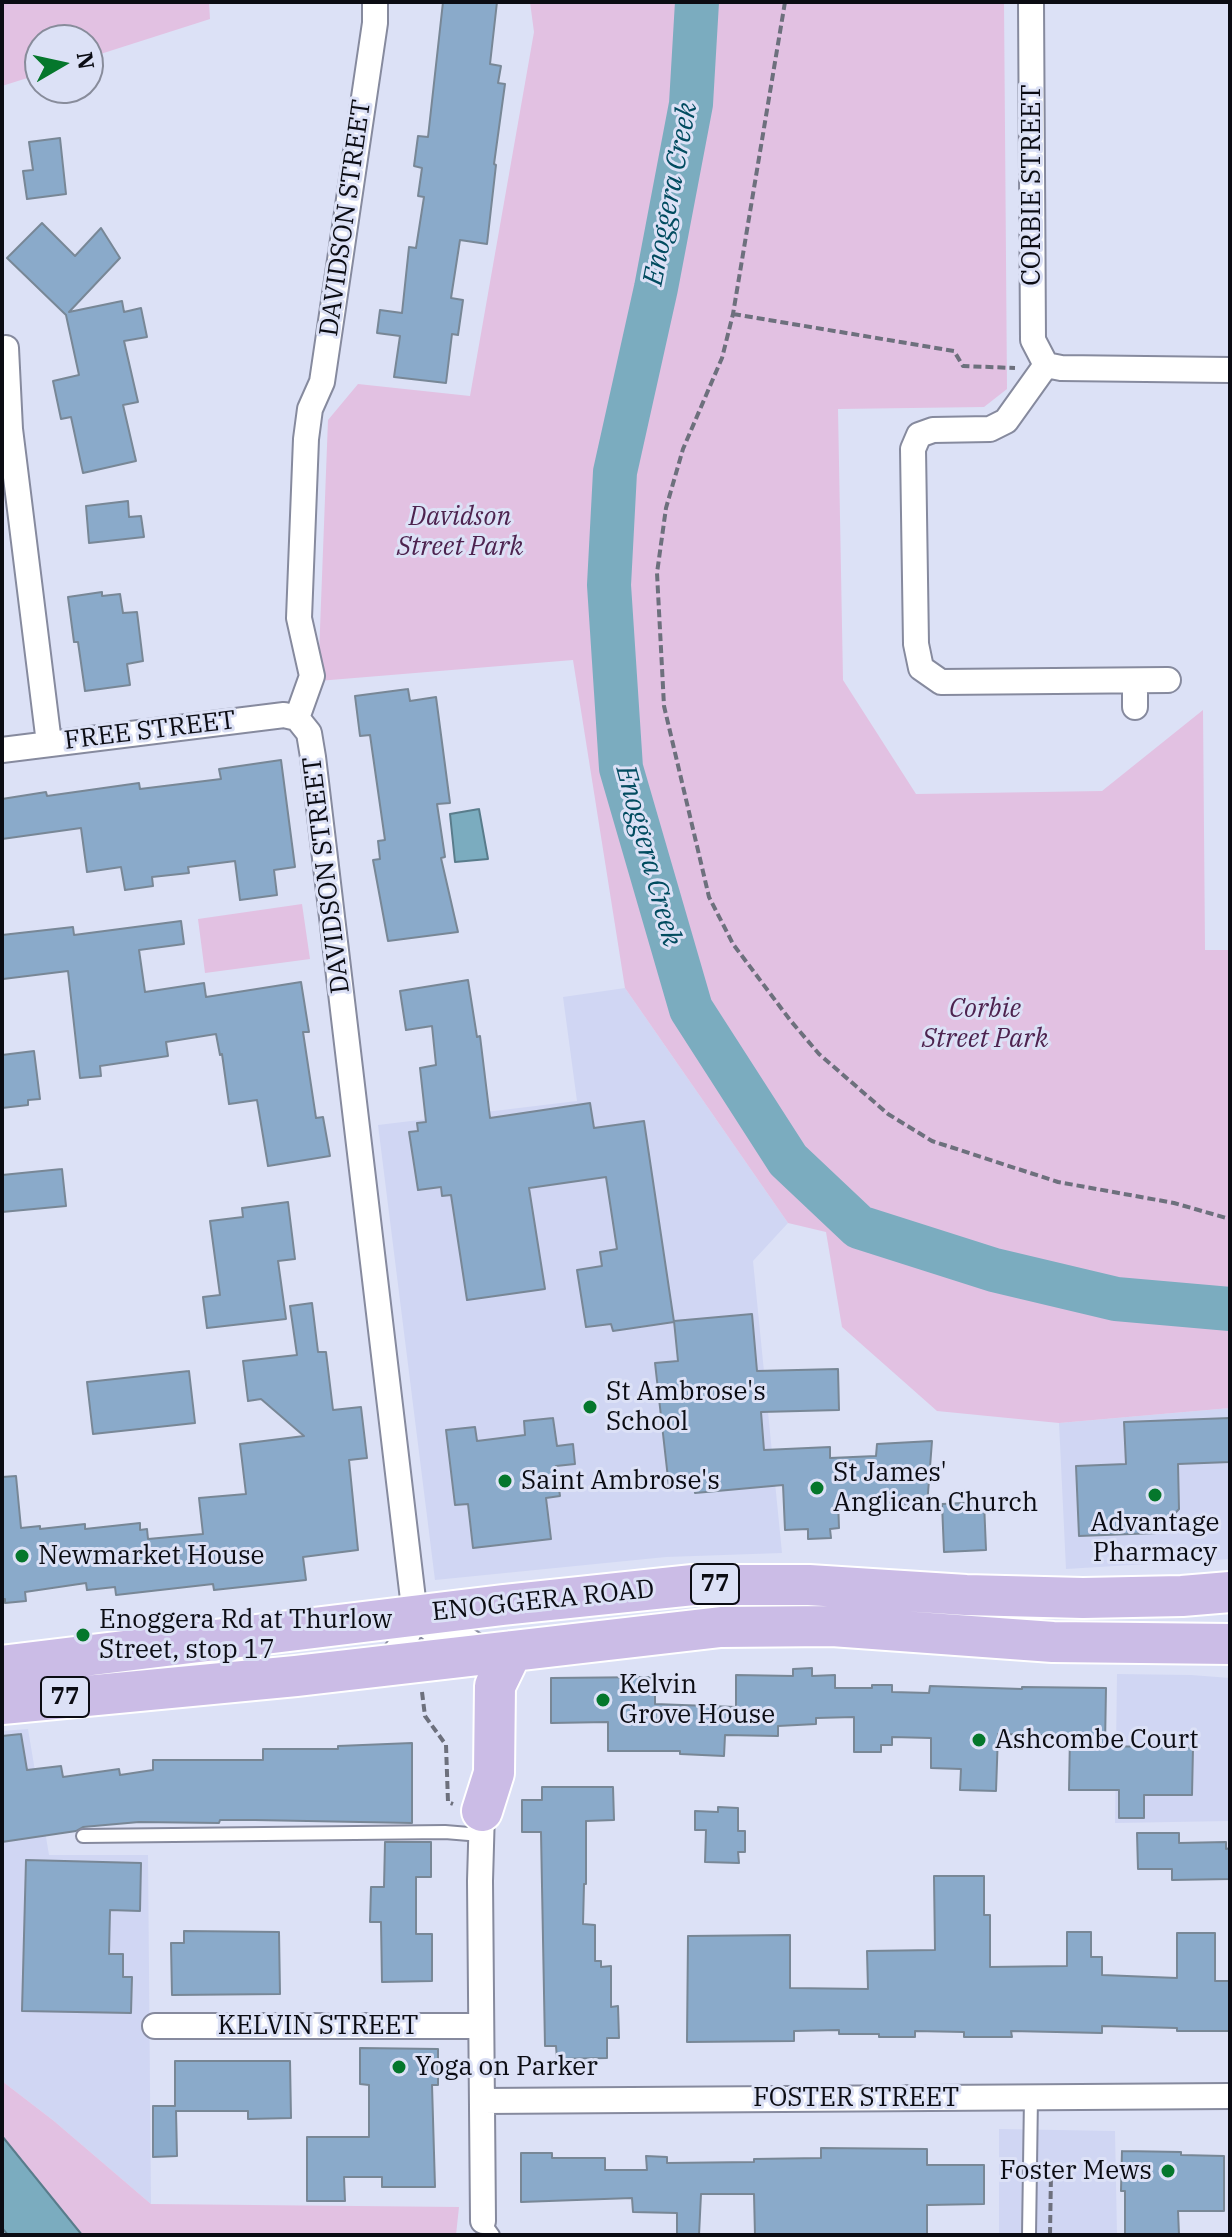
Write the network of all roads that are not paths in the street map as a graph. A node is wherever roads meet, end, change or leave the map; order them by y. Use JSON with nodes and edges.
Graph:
{"nodes":[{"id":1,"x":375,"y":2,"type":"edge"},
{"id":2,"x":1031,"y":2,"type":"edge"},
{"id":3,"x":4,"y":345,"type":"edge"},
{"id":4,"x":1046,"y":365,"type":"junction"},
{"id":5,"x":1230,"y":370,"type":"edge"},
{"id":6,"x":6,"y":429,"type":"edge"},
{"id":7,"x":1168,"y":680,"type":"dead end"},
{"id":8,"x":1135,"y":681,"type":"junction"},
{"id":9,"x":1135,"y":707,"type":"dead end"},
{"id":10,"x":297,"y":718,"type":"junction"},
{"id":11,"x":49,"y":743,"type":"junction"},
{"id":12,"x":2,"y":750,"type":"edge"},
{"id":13,"x":1230,"y":1592,"type":"edge"},
{"id":14,"x":415,"y":1616,"type":"junction"},
{"id":15,"x":1230,"y":1644,"type":"edge"},
{"id":16,"x":500,"y":1653,"type":"junction"},
{"id":17,"x":2,"y":1666,"type":"edge"},
{"id":18,"x":386,"y":1666,"type":"junction"},
{"id":19,"x":2,"y":1704,"type":"edge"},
{"id":20,"x":482,"y":1823,"type":"junction"},
{"id":21,"x":83,"y":1836,"type":"dead end"},
{"id":22,"x":155,"y":2026,"type":"dead end"},
{"id":23,"x":481,"y":2026,"type":"junction"},
{"id":24,"x":1230,"y":2096,"type":"edge"},
{"id":25,"x":1031,"y":2097,"type":"junction"},
{"id":26,"x":483,"y":2101,"type":"junction"},
{"id":27,"x":488,"y":2228,"type":"edge"},
{"id":28,"x":1029,"y":2235,"type":"edge"}],
"edges":[{"from":1,"to":10,"type":"street","name":"DAVIDSON STREET"},
{"from":2,"to":4,"type":"street","name":"CORBIE STREET"},
{"from":3,"to":6,"type":"street"},
{"from":4,"to":5,"type":"street"},
{"from":4,"to":8,"type":"street"},
{"from":6,"to":11,"type":"street"},
{"from":7,"to":8,"type":"street"},
{"from":8,"to":9,"type":"street"},
{"from":10,"to":11,"type":"street","name":"FREE STREET"},
{"from":10,"to":14,"type":"street","name":"DAVIDSON STREET"},
{"from":11,"to":12,"type":"street","name":"FREE STREET"},
{"from":13,"to":14,"type":"main road","name":"ENOGGERA ROAD","number":"77"},
{"from":14,"to":16,"type":"street"},
{"from":14,"to":17,"type":"main road","name":"ENOGGERA ROAD","number":"77"},
{"from":14,"to":18,"type":"street"},
{"from":15,"to":16,"type":"main road","name":"ENOGGERA ROAD","number":"77"},
{"from":16,"to":18,"type":"main road","name":"ENOGGERA ROAD","number":"77"},
{"from":16,"to":20,"type":"main road"},
{"from":18,"to":19,"type":"main road","name":"ENOGGERA ROAD","number":"77"},
{"from":20,"to":21,"type":"lane"},
{"from":20,"to":23,"type":"street"},
{"from":22,"to":23,"type":"street","name":"KELVIN STREET"},
{"from":23,"to":26,"type":"street"},
{"from":24,"to":25,"type":"street","name":"FOSTER STREET"},
{"from":25,"to":26,"type":"street","name":"FOSTER STREET"},
{"from":25,"to":28,"type":"lane"},
{"from":26,"to":27,"type":"street"}]}
